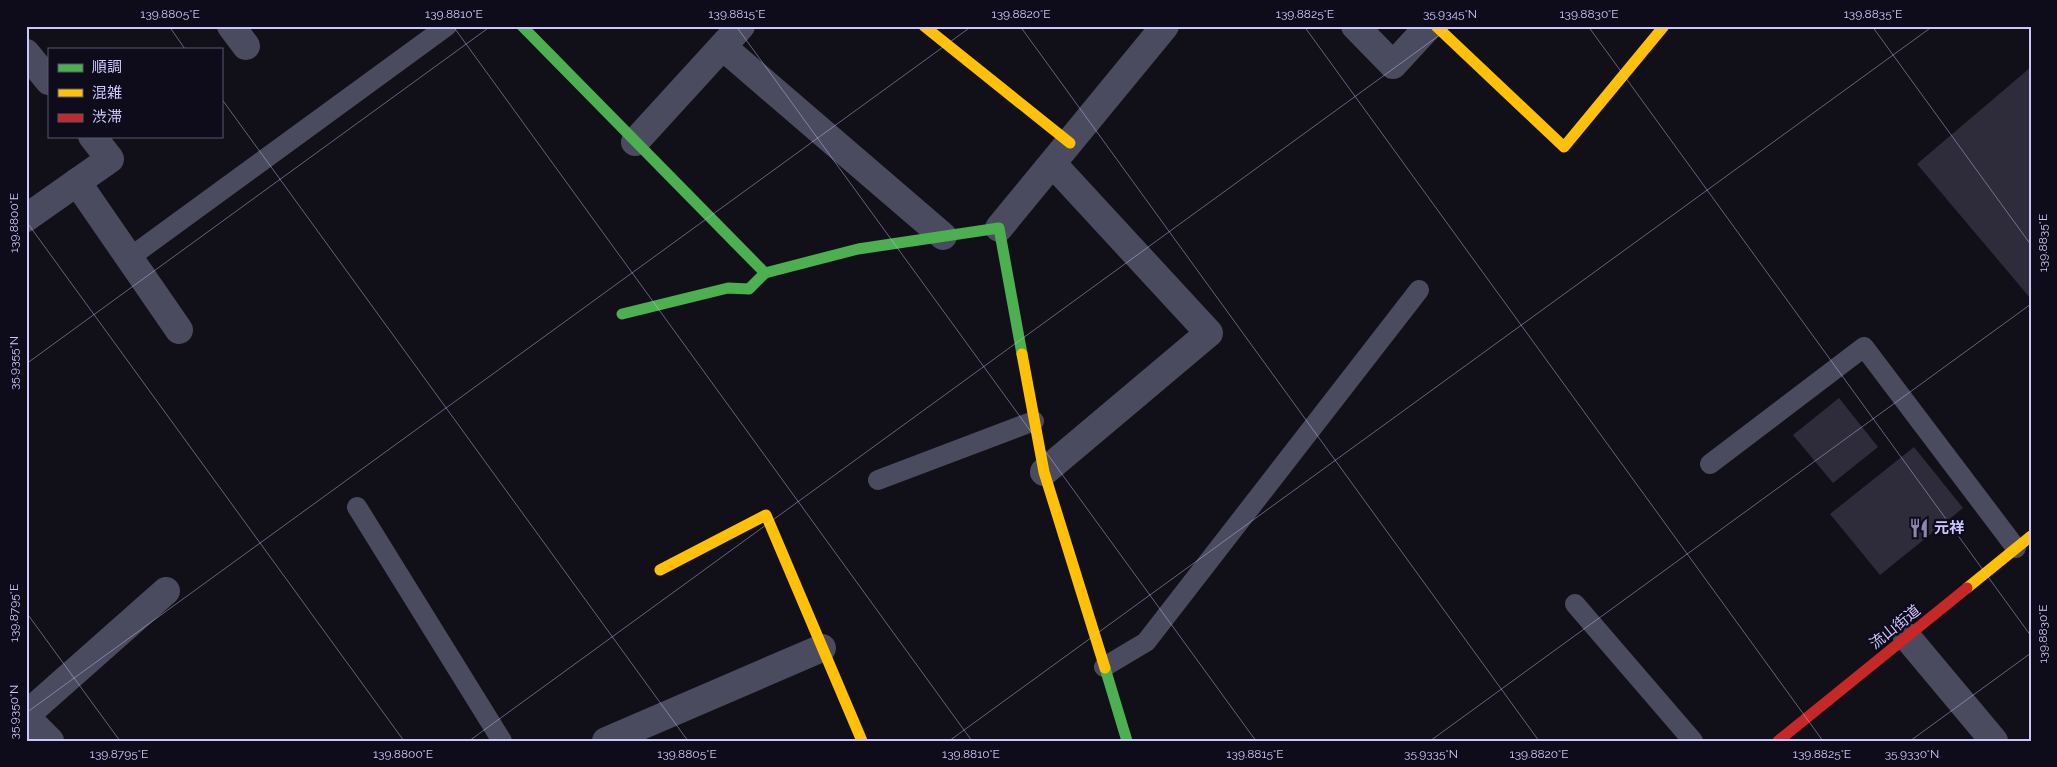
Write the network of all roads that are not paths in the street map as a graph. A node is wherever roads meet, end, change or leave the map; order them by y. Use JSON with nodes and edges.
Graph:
{"nodes":[{"id":1,"x":447,"y":26,"type":"edge"},
{"id":2,"x":522,"y":26,"type":"edge"},
{"id":3,"x":924,"y":26,"type":"edge"},
{"id":4,"x":1165,"y":26,"type":"edge"},
{"id":5,"x":1355,"y":26,"type":"edge"},
{"id":6,"x":1429,"y":26,"type":"edge"},
{"id":7,"x":1436,"y":26,"type":"edge"},
{"id":8,"x":1664,"y":26,"type":"edge"},
{"id":9,"x":732,"y":33,"type":"edge"},
{"id":10,"x":26,"y":53,"type":"edge"},
{"id":11,"x":48,"y":81,"type":"edge"},
{"id":12,"x":94,"y":138,"type":"edge"},
{"id":13,"x":635,"y":142,"type":"junction"},
{"id":14,"x":1062,"y":154,"type":"junction"},
{"id":15,"x":77,"y":182,"type":"junction"},
{"id":16,"x":26,"y":218,"type":"edge"},
{"id":17,"x":999,"y":228,"type":"junction"},
{"id":18,"x":943,"y":236,"type":"junction"},
{"id":19,"x":129,"y":258,"type":"junction"},
{"id":20,"x":765,"y":273,"type":"junction"},
{"id":21,"x":1419,"y":290,"type":"dead end"},
{"id":22,"x":622,"y":314,"type":"dead end"},
{"id":23,"x":179,"y":330,"type":"dead end"},
{"id":24,"x":1034,"y":421,"type":"junction"},
{"id":25,"x":1710,"y":464,"type":"dead end"},
{"id":26,"x":1044,"y":472,"type":"junction"},
{"id":27,"x":878,"y":480,"type":"dead end"},
{"id":28,"x":357,"y":507,"type":"dead end"},
{"id":29,"x":2024,"y":542,"type":"edge"},
{"id":30,"x":660,"y":570,"type":"dead end"},
{"id":31,"x":166,"y":591,"type":"dead end"},
{"id":32,"x":1575,"y":604,"type":"dead end"},
{"id":33,"x":1906,"y":637,"type":"junction"},
{"id":34,"x":822,"y":648,"type":"junction"},
{"id":35,"x":1104,"y":667,"type":"junction"},
{"id":36,"x":26,"y":716,"type":"edge"},
{"id":37,"x":50,"y":741,"type":"edge"},
{"id":38,"x":502,"y":741,"type":"edge"},
{"id":39,"x":606,"y":741,"type":"edge"},
{"id":40,"x":862,"y":741,"type":"edge"},
{"id":41,"x":1127,"y":741,"type":"edge"},
{"id":42,"x":1693,"y":741,"type":"edge"},
{"id":43,"x":1778,"y":741,"type":"edge"},
{"id":44,"x":1994,"y":741,"type":"edge"}],
"edges":[{"from":1,"to":19,"type":"lane"},
{"from":2,"to":13,"type":"street"},
{"from":3,"to":14,"type":"street"},
{"from":4,"to":14,"type":"street"},
{"from":5,"to":6,"type":"street"},
{"from":7,"to":8,"type":"street"},
{"from":9,"to":13,"type":"street"},
{"from":9,"to":18,"type":"street"},
{"from":10,"to":11,"type":"street"},
{"from":12,"to":15,"type":"street"},
{"from":13,"to":20,"type":"street"},
{"from":14,"to":17,"type":"street"},
{"from":14,"to":26,"type":"street"},
{"from":15,"to":16,"type":"street"},
{"from":15,"to":19,"type":"street"},
{"from":17,"to":18,"type":"street"},
{"from":17,"to":24,"type":"street"},
{"from":18,"to":20,"type":"street"},
{"from":19,"to":23,"type":"street"},
{"from":20,"to":22,"type":"street"},
{"from":21,"to":35,"type":"lane"},
{"from":24,"to":26,"type":"street"},
{"from":24,"to":27,"type":"lane"},
{"from":25,"to":29,"type":"lane"},
{"from":26,"to":35,"type":"street"},
{"from":28,"to":38,"type":"lane"},
{"from":29,"to":33,"type":"street","name":"流山街道"},
{"from":30,"to":34,"type":"street"},
{"from":31,"to":36,"type":"street"},
{"from":32,"to":42,"type":"lane"},
{"from":33,"to":43,"type":"street","name":"流山街道"},
{"from":33,"to":44,"type":"street"},
{"from":34,"to":39,"type":"street"},
{"from":34,"to":40,"type":"street"},
{"from":35,"to":41,"type":"street"},
{"from":36,"to":37,"type":"street"}]}
